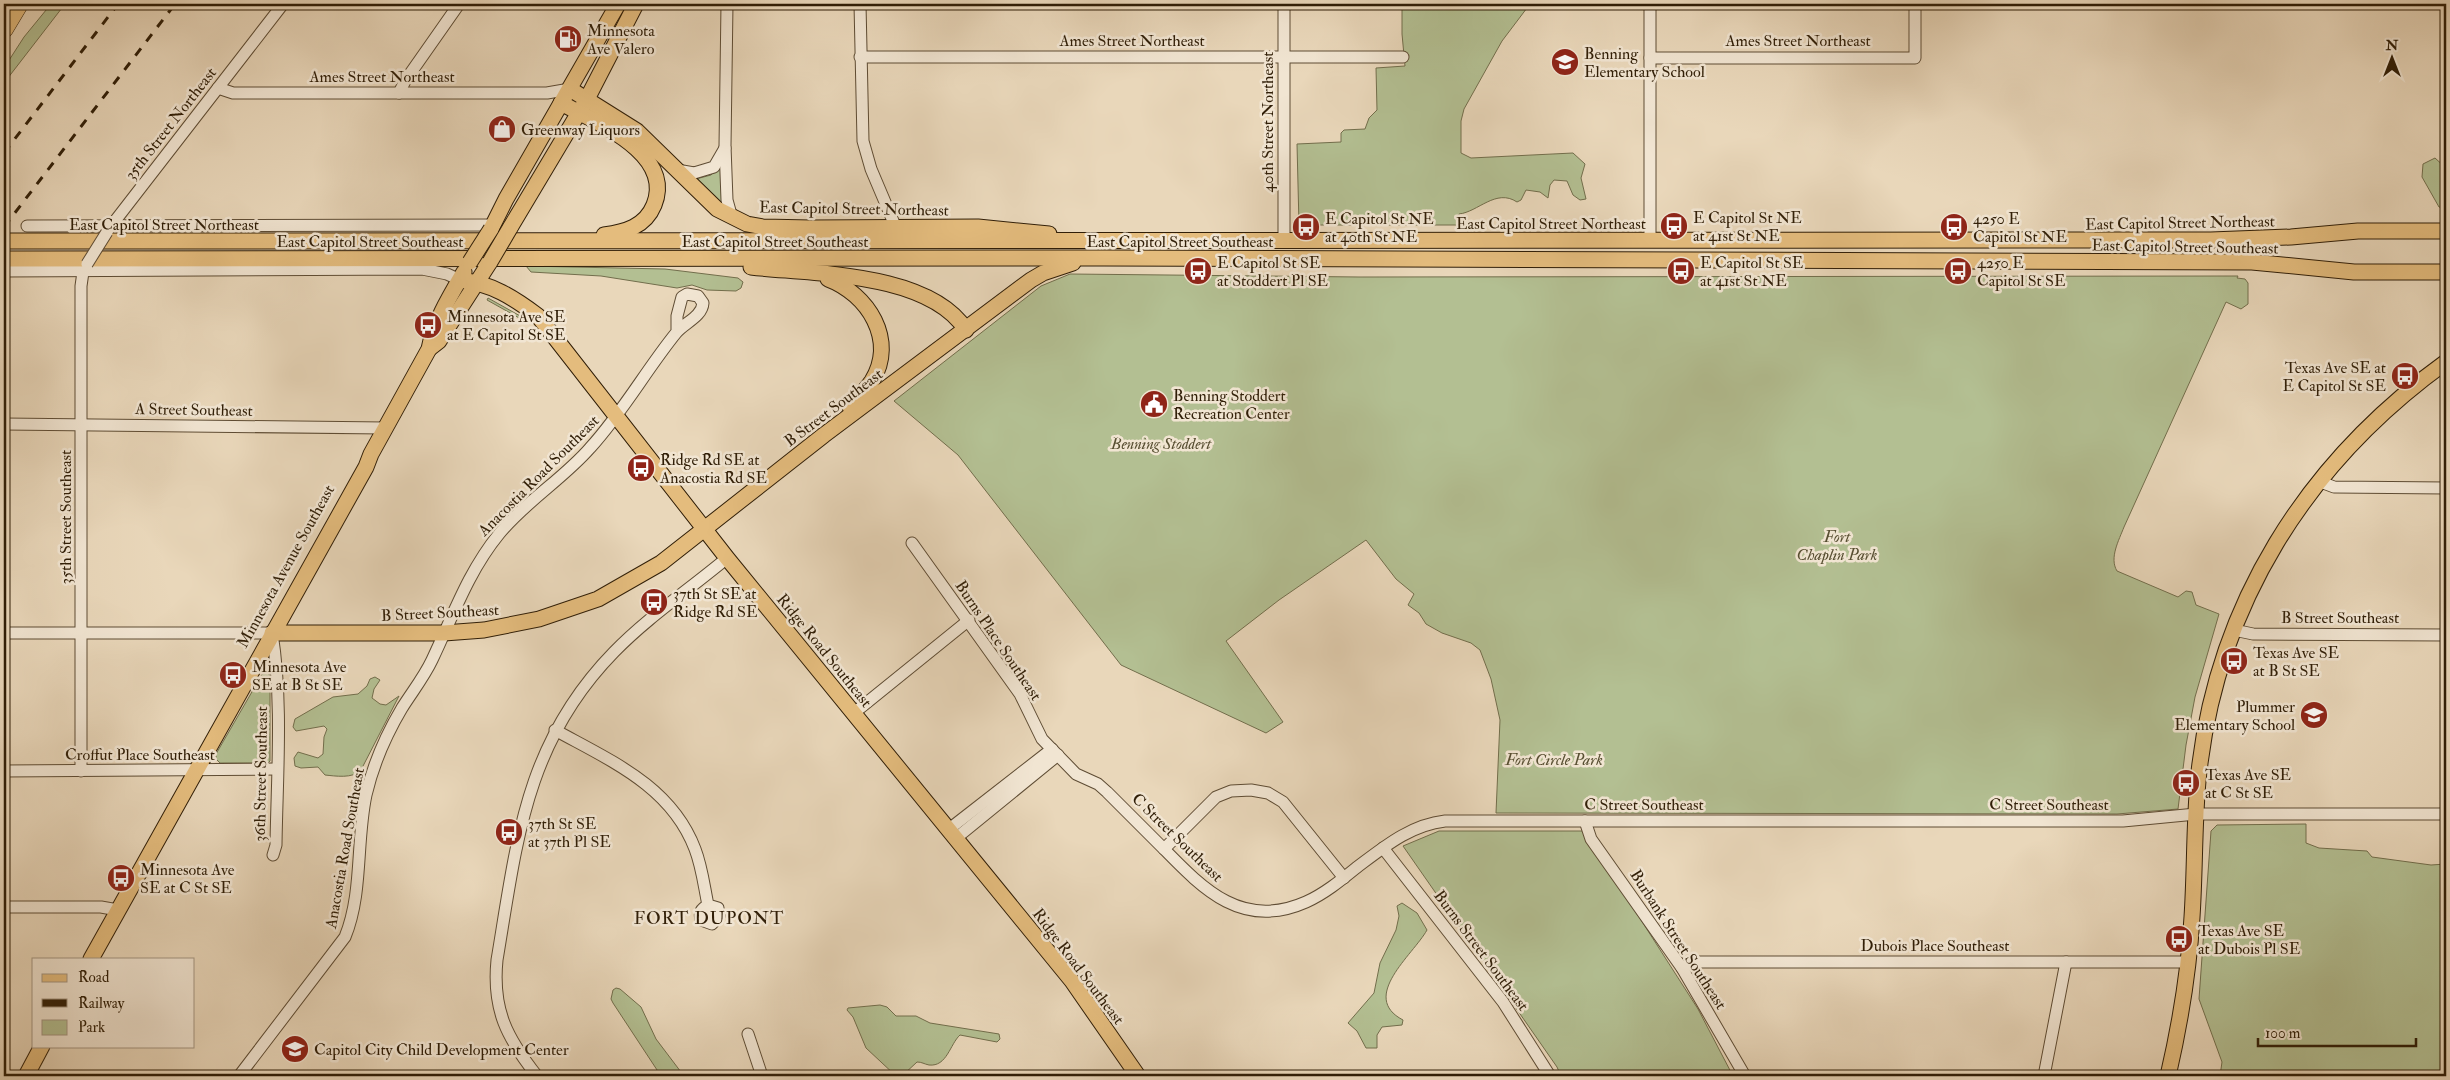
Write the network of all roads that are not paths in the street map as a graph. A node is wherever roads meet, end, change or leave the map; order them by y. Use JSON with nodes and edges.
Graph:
{"nodes":[{"id":1,"x":14,"y":4,"type":"edge"},
{"id":2,"x":19,"y":4,"type":"edge"},
{"id":3,"x":283,"y":4,"type":"edge"},
{"id":4,"x":459,"y":4,"type":"edge"},
{"id":5,"x":618,"y":4,"type":"edge"},
{"id":6,"x":636,"y":4,"type":"edge"},
{"id":7,"x":726,"y":4,"type":"edge"},
{"id":8,"x":860,"y":4,"type":"edge"},
{"id":9,"x":1284,"y":4,"type":"edge"},
{"id":10,"x":1650,"y":4,"type":"edge"},
{"id":11,"x":1915,"y":4,"type":"edge"},
{"id":12,"x":4,"y":16,"type":"edge"},
{"id":13,"x":4,"y":29,"type":"edge"},
{"id":14,"x":860,"y":57,"type":"junction"},
{"id":15,"x":1403,"y":57,"type":"dead end"},
{"id":16,"x":1284,"y":58,"type":"junction"},
{"id":17,"x":1650,"y":58,"type":"junction"},
{"id":18,"x":218,"y":88,"type":"junction"},
{"id":19,"x":570,"y":89,"type":"junction"},
{"id":20,"x":399,"y":93,"type":"junction"},
{"id":21,"x":547,"y":93,"type":"junction"},
{"id":22,"x":587,"y":99,"type":"junction"},
{"id":23,"x":561,"y":103,"type":"junction"},
{"id":24,"x":578,"y":112,"type":"junction"},
{"id":25,"x":725,"y":146,"type":"junction"},
{"id":26,"x":677,"y":170,"type":"junction"},
{"id":27,"x":732,"y":218,"type":"junction"},
{"id":28,"x":27,"y":226,"type":"dead end"},
{"id":29,"x":492,"y":227,"type":"junction"},
{"id":30,"x":896,"y":228,"type":"junction"},
{"id":31,"x":108,"y":229,"type":"junction"},
{"id":32,"x":2446,"y":230,"type":"edge"},
{"id":33,"x":1284,"y":240,"type":"junction"},
{"id":34,"x":4,"y":241,"type":"edge"},
{"id":35,"x":1650,"y":241,"type":"junction"},
{"id":36,"x":525,"y":242,"type":"junction"},
{"id":37,"x":1105,"y":242,"type":"junction"},
{"id":38,"x":1104,"y":258,"type":"junction"},
{"id":39,"x":4,"y":259,"type":"edge"},
{"id":40,"x":661,"y":259,"type":"junction"},
{"id":41,"x":85,"y":268,"type":"junction"},
{"id":42,"x":4,"y":271,"type":"edge"},
{"id":43,"x":2446,"y":272,"type":"edge"},
{"id":44,"x":802,"y":273,"type":"junction"},
{"id":45,"x":460,"y":280,"type":"junction"},
{"id":46,"x":478,"y":281,"type":"junction"},
{"id":47,"x":966,"y":330,"type":"junction"},
{"id":48,"x":677,"y":332,"type":"dead end"},
{"id":49,"x":429,"y":349,"type":"junction"},
{"id":50,"x":2446,"y":362,"type":"edge"},
{"id":51,"x":617,"y":417,"type":"junction"},
{"id":52,"x":4,"y":424,"type":"edge"},
{"id":53,"x":81,"y":424,"type":"junction"},
{"id":54,"x":385,"y":428,"type":"junction"},
{"id":55,"x":824,"y":435,"type":"junction"},
{"id":56,"x":2318,"y":481,"type":"junction"},
{"id":57,"x":2446,"y":488,"type":"edge"},
{"id":58,"x":705,"y":529,"type":"junction"},
{"id":59,"x":912,"y":543,"type":"dead end"},
{"id":60,"x":728,"y":558,"type":"junction"},
{"id":61,"x":969,"y":620,"type":"junction"},
{"id":62,"x":2234,"y":630,"type":"junction"},
{"id":63,"x":4,"y":633,"type":"edge"},
{"id":64,"x":81,"y":633,"type":"junction"},
{"id":65,"x":270,"y":633,"type":"junction"},
{"id":66,"x":444,"y":633,"type":"junction"},
{"id":67,"x":2446,"y":634,"type":"edge"},
{"id":68,"x":854,"y":713,"type":"junction"},
{"id":69,"x":556,"y":730,"type":"junction"},
{"id":70,"x":1055,"y":752,"type":"junction"},
{"id":71,"x":277,"y":769,"type":"junction"},
{"id":72,"x":81,"y":770,"type":"junction"},
{"id":73,"x":193,"y":770,"type":"junction"},
{"id":74,"x":4,"y":771,"type":"edge"},
{"id":75,"x":2196,"y":814,"type":"junction"},
{"id":76,"x":2446,"y":814,"type":"edge"},
{"id":77,"x":1585,"y":821,"type":"junction"},
{"id":78,"x":952,"y":834,"type":"junction"},
{"id":79,"x":1383,"y":848,"type":"junction"},
{"id":80,"x":1164,"y":849,"type":"junction"},
{"id":81,"x":273,"y":856,"type":"dead end"},
{"id":82,"x":1344,"y":878,"type":"junction"},
{"id":83,"x":708,"y":905,"type":"dead end"},
{"id":84,"x":4,"y":907,"type":"edge"},
{"id":85,"x":115,"y":909,"type":"junction"},
{"id":86,"x":86,"y":958,"type":"edge"},
{"id":87,"x":92,"y":958,"type":"edge"},
{"id":88,"x":2066,"y":962,"type":"junction"},
{"id":89,"x":2188,"y":962,"type":"junction"},
{"id":90,"x":1682,"y":968,"type":"junction"},
{"id":91,"x":748,"y":1034,"type":"dead end"},
{"id":92,"x":35,"y":1048,"type":"edge"},
{"id":93,"x":41,"y":1048,"type":"edge"},
{"id":94,"x":20,"y":1076,"type":"edge"},
{"id":95,"x":26,"y":1076,"type":"edge"},
{"id":96,"x":239,"y":1076,"type":"edge"},
{"id":97,"x":537,"y":1076,"type":"edge"},
{"id":98,"x":762,"y":1076,"type":"edge"},
{"id":99,"x":1138,"y":1076,"type":"edge"},
{"id":100,"x":1550,"y":1076,"type":"edge"},
{"id":101,"x":1745,"y":1076,"type":"edge"},
{"id":102,"x":2044,"y":1076,"type":"edge"},
{"id":103,"x":2168,"y":1076,"type":"edge"}],
"edges":[{"from":1,"to":12,"type":"highway"},
{"from":2,"to":13,"type":"highway"},
{"from":3,"to":18,"type":"street","name":"35th Street Northeast"},
{"from":4,"to":20,"type":"street"},
{"from":5,"to":19,"type":"main road","name":"Minnesota Avenue Southeast"},
{"from":6,"to":22,"type":"main road","name":"Minnesota Avenue Southeast"},
{"from":7,"to":25,"type":"street"},
{"from":8,"to":14,"type":"street"},
{"from":9,"to":16,"type":"street","name":"40th Street Northeast"},
{"from":10,"to":17,"type":"street"},
{"from":11,"to":17,"type":"street","name":"Ames Street Northeast"},
{"from":14,"to":16,"type":"street","name":"Ames Street Northeast"},
{"from":14,"to":30,"type":"street"},
{"from":15,"to":16,"type":"street","name":"Ames Street Northeast"},
{"from":16,"to":33,"type":"street","name":"40th Street Northeast"},
{"from":17,"to":35,"type":"street"},
{"from":18,"to":20,"type":"street","name":"Ames Street Northeast"},
{"from":18,"to":31,"type":"street","name":"35th Street Northeast"},
{"from":19,"to":21,"type":"street","name":"Ames Street Northeast"},
{"from":19,"to":22,"type":"main road"},
{"from":19,"to":23,"type":"main road","name":"Minnesota Avenue Southeast"},
{"from":20,"to":21,"type":"street","name":"Ames Street Northeast"},
{"from":21,"to":23,"type":"street"},
{"from":22,"to":24,"type":"main road","name":"Minnesota Avenue Southeast"},
{"from":22,"to":26,"type":"main road","name":"East Capitol Street Northeast"},
{"from":23,"to":24,"type":"main road"},
{"from":23,"to":29,"type":"main road","name":"Minnesota Avenue Southeast"},
{"from":24,"to":36,"type":"main road"},
{"from":24,"to":46,"type":"main road","name":"Minnesota Avenue Southeast","bridge":true},
{"from":25,"to":26,"type":"street"},
{"from":25,"to":27,"type":"street"},
{"from":26,"to":27,"type":"main road","name":"East Capitol Street Northeast"},
{"from":27,"to":30,"type":"main road","name":"East Capitol Street Northeast"},
{"from":28,"to":31,"type":"street","name":"East Capitol Street Northeast"},
{"from":29,"to":31,"type":"street","name":"East Capitol Street Northeast"},
{"from":29,"to":45,"type":"main road","name":"Minnesota Avenue Southeast","bridge":true},
{"from":30,"to":37,"type":"main road","name":"East Capitol Street Northeast"},
{"from":31,"to":41,"type":"street","name":"35th Street Northeast","bridge":true},
{"from":32,"to":35,"type":"main road","name":"East Capitol Street Northeast"},
{"from":33,"to":35,"type":"main road","name":"East Capitol Street Northeast"},
{"from":33,"to":37,"type":"main road","name":"East Capitol Street Northeast"},
{"from":34,"to":36,"type":"main road","name":"East Capitol Street Northeast"},
{"from":36,"to":37,"type":"main road","name":"East Capitol Street Northeast"},
{"from":38,"to":40,"type":"main road","name":"East Capitol Street Southeast"},
{"from":38,"to":43,"type":"main road","name":"East Capitol Street Southeast"},
{"from":38,"to":47,"type":"main road","name":"B Street Southeast"},
{"from":39,"to":40,"type":"main road","name":"East Capitol Street Southeast"},
{"from":40,"to":44,"type":"main road"},
{"from":41,"to":42,"type":"street","name":"East Capitol Street Southeast"},
{"from":41,"to":45,"type":"street","name":"East Capitol Street Southeast"},
{"from":41,"to":53,"type":"street","name":"35th Street Southeast"},
{"from":44,"to":47,"type":"main road"},
{"from":44,"to":55,"type":"main road"},
{"from":45,"to":46,"type":"main road","name":"Ridge Road Southeast"},
{"from":45,"to":49,"type":"main road","name":"Minnesota Avenue Southeast"},
{"from":46,"to":49,"type":"main road","name":"Minnesota Avenue Southeast"},
{"from":46,"to":51,"type":"main road","name":"Ridge Road Southeast"},
{"from":47,"to":55,"type":"main road","name":"B Street Southeast"},
{"from":48,"to":51,"type":"street","name":"Anacostia Road Southeast"},
{"from":49,"to":54,"type":"main road","name":"Minnesota Avenue Southeast"},
{"from":50,"to":56,"type":"main road"},
{"from":51,"to":58,"type":"main road","name":"Ridge Road Southeast"},
{"from":51,"to":66,"type":"street","name":"Anacostia Road Southeast"},
{"from":52,"to":53,"type":"street","name":"A Street Southeast"},
{"from":53,"to":54,"type":"street","name":"A Street Southeast"},
{"from":53,"to":64,"type":"street","name":"35th Street Southeast"},
{"from":54,"to":65,"type":"main road","name":"Minnesota Avenue Southeast"},
{"from":55,"to":58,"type":"main road","name":"B Street Southeast"},
{"from":56,"to":57,"type":"street"},
{"from":56,"to":62,"type":"main road"},
{"from":58,"to":60,"type":"main road","name":"Ridge Road Southeast"},
{"from":58,"to":66,"type":"main road","name":"B Street Southeast"},
{"from":59,"to":61,"type":"street","name":"Burns Place Southeast"},
{"from":60,"to":68,"type":"main road","name":"Ridge Road Southeast"},
{"from":60,"to":69,"type":"street"},
{"from":61,"to":68,"type":"street"},
{"from":61,"to":70,"type":"street","name":"Burns Place Southeast"},
{"from":62,"to":67,"type":"street","name":"B Street Southeast"},
{"from":62,"to":75,"type":"main road"},
{"from":63,"to":64,"type":"street","name":"B Street Southeast"},
{"from":64,"to":65,"type":"street","name":"B Street Southeast"},
{"from":64,"to":72,"type":"street","name":"35th Street Southeast"},
{"from":65,"to":66,"type":"main road","name":"B Street Southeast"},
{"from":65,"to":71,"type":"street","name":"36th Street Southeast"},
{"from":65,"to":73,"type":"main road","name":"Minnesota Avenue Southeast"},
{"from":66,"to":96,"type":"street","name":"Anacostia Road Southeast"},
{"from":68,"to":78,"type":"main road","name":"Ridge Road Southeast"},
{"from":69,"to":83,"type":"street"},
{"from":69,"to":97,"type":"street"},
{"from":70,"to":78,"type":"street"},
{"from":70,"to":80,"type":"street","name":"C Street Southeast"},
{"from":71,"to":73,"type":"street","name":"Croffut Place Southeast"},
{"from":71,"to":81,"type":"street","name":"36th Street Southeast"},
{"from":72,"to":73,"type":"street","name":"Croffut Place Southeast"},
{"from":72,"to":74,"type":"street","name":"Croffut Place Southeast"},
{"from":73,"to":85,"type":"main road","name":"Minnesota Avenue Southeast"},
{"from":75,"to":76,"type":"street","name":"C Street Southeast"},
{"from":75,"to":77,"type":"street","name":"C Street Southeast"},
{"from":75,"to":89,"type":"main road"},
{"from":77,"to":79,"type":"street","name":"C Street Southeast"},
{"from":77,"to":90,"type":"street","name":"Burbank Street Southeast"},
{"from":78,"to":99,"type":"main road","name":"Ridge Road Southeast"},
{"from":79,"to":82,"type":"street","name":"C Street Southeast"},
{"from":79,"to":100,"type":"street","name":"Burns Street Southeast"},
{"from":80,"to":82,"type":"street","name":"C Street Southeast"},
{"from":80,"to":82,"type":"street"},
{"from":84,"to":85,"type":"street"},
{"from":85,"to":86,"type":"main road","name":"Minnesota Avenue Southeast"},
{"from":85,"to":87,"type":"main road","name":"Minnesota Avenue Southeast"},
{"from":88,"to":89,"type":"street","name":"Dubois Place Southeast"},
{"from":88,"to":90,"type":"street","name":"Dubois Place Southeast"},
{"from":88,"to":102,"type":"street"},
{"from":89,"to":103,"type":"main road"},
{"from":90,"to":101,"type":"street","name":"Burbank Street Southeast"},
{"from":91,"to":98,"type":"street"},
{"from":92,"to":94,"type":"main road"},
{"from":93,"to":95,"type":"main road"}]}
